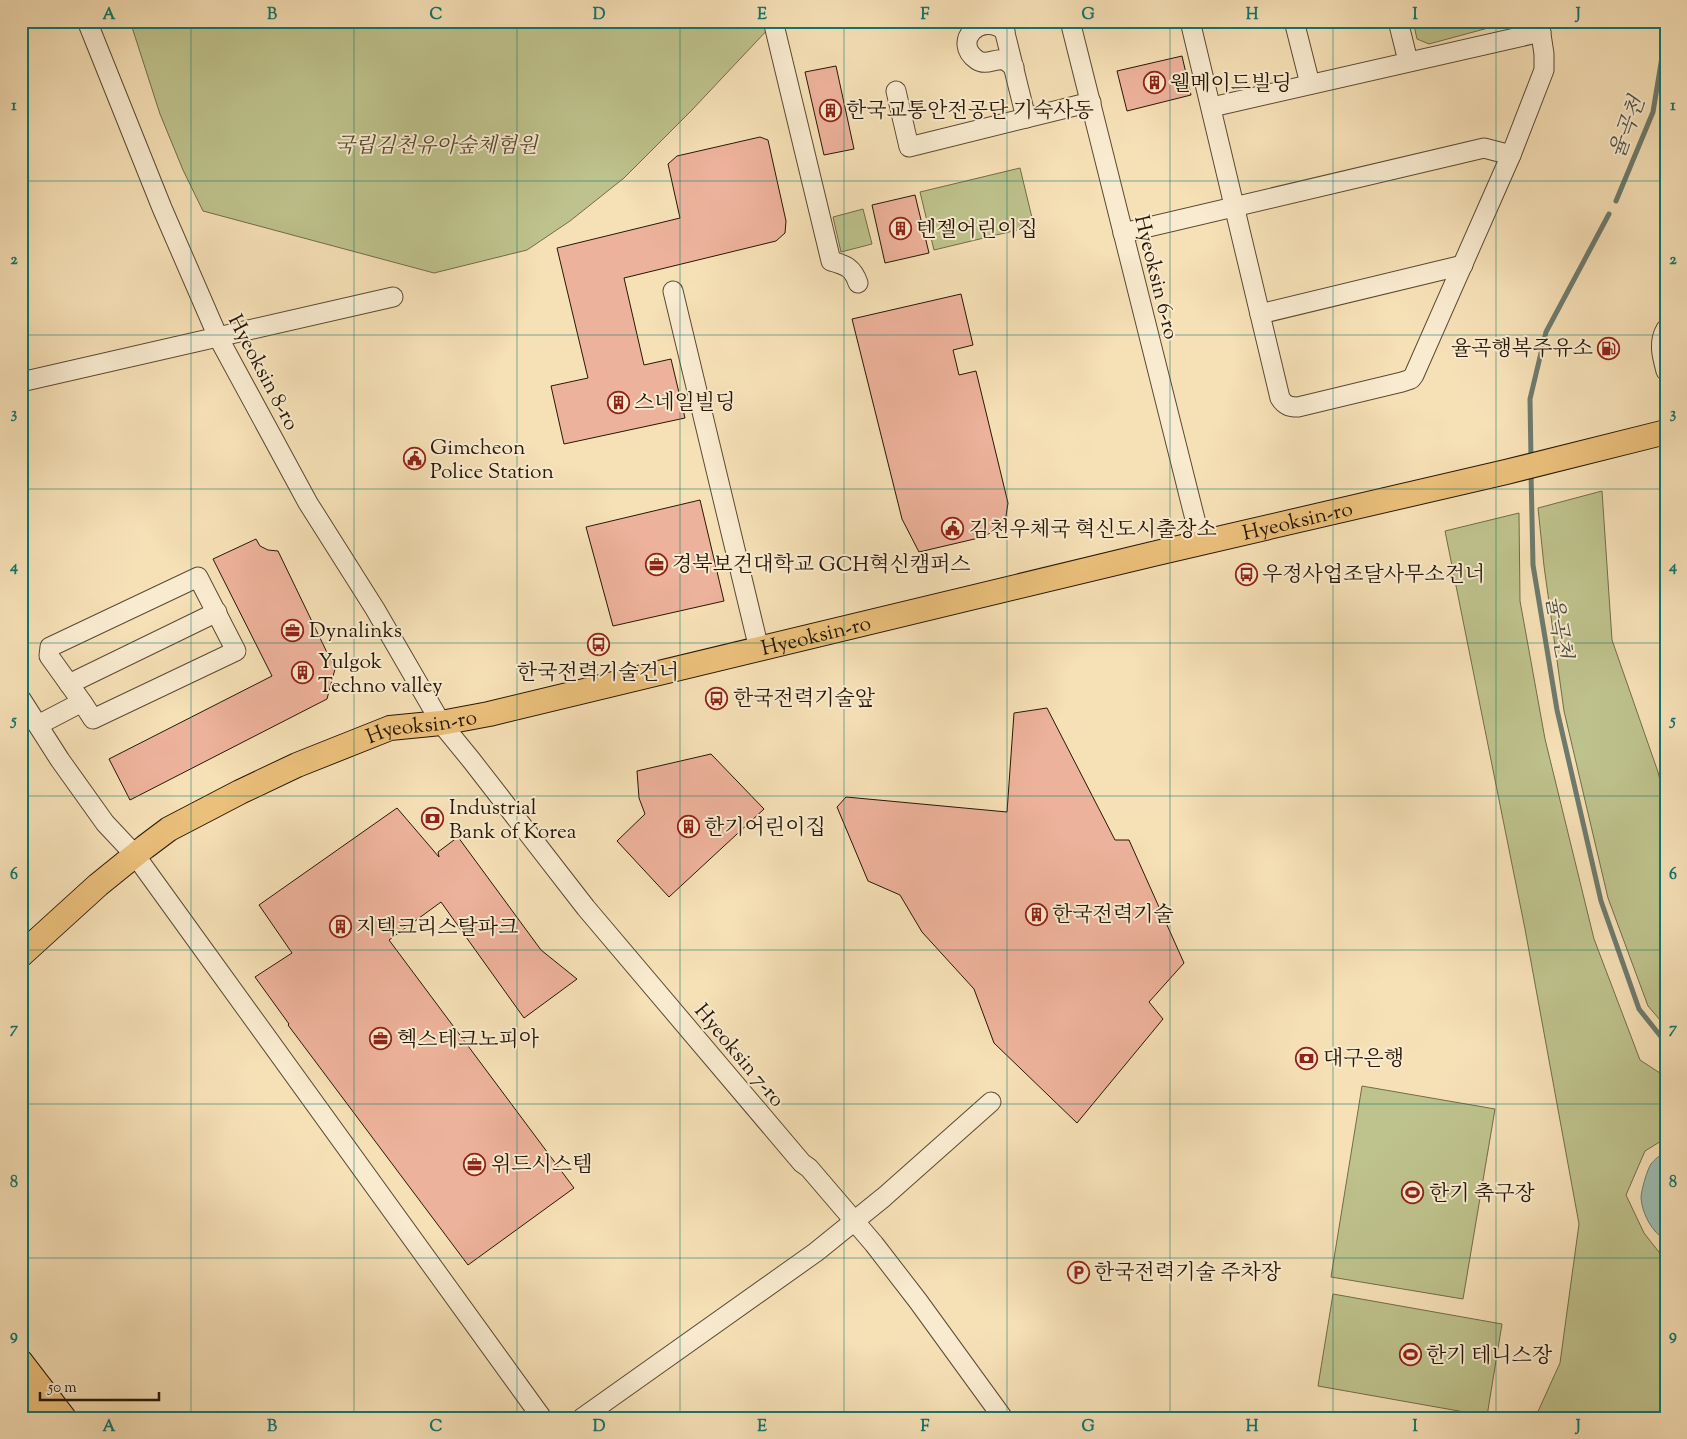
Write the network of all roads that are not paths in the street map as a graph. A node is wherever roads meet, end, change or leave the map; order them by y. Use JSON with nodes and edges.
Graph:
{"nodes":[{"id":1,"x":87,"y":21,"type":"edge"},
{"id":2,"x":1070,"y":21,"type":"edge"},
{"id":3,"x":1190,"y":21,"type":"edge"},
{"id":4,"x":1294,"y":21,"type":"edge"},
{"id":5,"x":1398,"y":21,"type":"edge"},
{"id":6,"x":1004,"y":26,"type":"edge"},
{"id":7,"x":1540,"y":26,"type":"edge"},
{"id":8,"x":775,"y":29,"type":"dead end"},
{"id":9,"x":1408,"y":61,"type":"junction"},
{"id":10,"x":1014,"y":67,"type":"junction"},
{"id":11,"x":1310,"y":84,"type":"junction"},
{"id":12,"x":896,"y":91,"type":"dead end"},
{"id":13,"x":1091,"y":102,"type":"junction"},
{"id":14,"x":1212,"y":107,"type":"junction"},
{"id":15,"x":1026,"y":118,"type":"junction"},
{"id":16,"x":1511,"y":155,"type":"junction"},
{"id":17,"x":1235,"y":206,"type":"junction"},
{"id":18,"x":1123,"y":233,"type":"junction"},
{"id":19,"x":1463,"y":266,"type":"junction"},
{"id":20,"x":858,"y":283,"type":"dead end"},
{"id":21,"x":673,"y":291,"type":"dead end"},
{"id":22,"x":393,"y":297,"type":"dead end"},
{"id":23,"x":1260,"y":314,"type":"junction"},
{"id":24,"x":1666,"y":329,"type":"edge"},
{"id":25,"x":218,"y":337,"type":"junction"},
{"id":26,"x":1666,"y":370,"type":"edge"},
{"id":27,"x":21,"y":382,"type":"edge"},
{"id":28,"x":1666,"y":432,"type":"edge"},
{"id":29,"x":1201,"y":543,"type":"junction"},
{"id":30,"x":216,"y":612,"type":"junction"},
{"id":31,"x":759,"y":650,"type":"junction"},
{"id":32,"x":69,"y":684,"type":"junction"},
{"id":33,"x":21,"y":700,"type":"edge"},
{"id":34,"x":82,"y":702,"type":"junction"},
{"id":35,"x":441,"y":723,"type":"junction"},
{"id":36,"x":38,"y":725,"type":"junction"},
{"id":37,"x":134,"y":855,"type":"junction"},
{"id":38,"x":21,"y":955,"type":"edge"},
{"id":39,"x":992,"y":1102,"type":"dead end"},
{"id":40,"x":854,"y":1220,"type":"junction"},
{"id":41,"x":21,"y":1362,"type":"edge"},
{"id":42,"x":21,"y":1399,"type":"edge"},
{"id":43,"x":21,"y":1412,"type":"edge"},
{"id":44,"x":28,"y":1418,"type":"edge"},
{"id":45,"x":35,"y":1418,"type":"edge"},
{"id":46,"x":64,"y":1418,"type":"edge"},
{"id":47,"x":542,"y":1418,"type":"edge"},
{"id":48,"x":582,"y":1418,"type":"edge"},
{"id":49,"x":1003,"y":1418,"type":"edge"}],
"edges":[{"from":1,"to":25,"type":"street","name":"Hyeoksin 8-ro"},
{"from":2,"to":13,"type":"street","name":"Hyeoksin 6-ro"},
{"from":3,"to":14,"type":"street"},
{"from":4,"to":11,"type":"street"},
{"from":5,"to":9,"type":"street"},
{"from":6,"to":10,"type":"street"},
{"from":6,"to":10,"type":"street"},
{"from":7,"to":9,"type":"street"},
{"from":7,"to":16,"type":"street"},
{"from":8,"to":20,"type":"street"},
{"from":9,"to":11,"type":"street"},
{"from":10,"to":15,"type":"street"},
{"from":11,"to":14,"type":"street"},
{"from":12,"to":15,"type":"street"},
{"from":13,"to":15,"type":"street"},
{"from":13,"to":18,"type":"street","name":"Hyeoksin 6-ro"},
{"from":14,"to":17,"type":"street"},
{"from":16,"to":17,"type":"street"},
{"from":16,"to":19,"type":"street"},
{"from":17,"to":18,"type":"street"},
{"from":17,"to":23,"type":"street"},
{"from":18,"to":29,"type":"street","name":"Hyeoksin 6-ro"},
{"from":19,"to":23,"type":"street"},
{"from":19,"to":23,"type":"street"},
{"from":21,"to":31,"type":"street"},
{"from":22,"to":25,"type":"street"},
{"from":24,"to":26,"type":"street"},
{"from":25,"to":27,"type":"street"},
{"from":25,"to":35,"type":"street","name":"Hyeoksin 8-ro"},
{"from":28,"to":29,"type":"main road","name":"Hyeoksin-ro"},
{"from":29,"to":31,"type":"main road","name":"Hyeoksin-ro"},
{"from":30,"to":32,"type":"street"},
{"from":30,"to":32,"type":"street"},
{"from":30,"to":34,"type":"street"},
{"from":31,"to":35,"type":"main road","name":"Hyeoksin-ro"},
{"from":32,"to":34,"type":"street"},
{"from":33,"to":36,"type":"street"},
{"from":34,"to":36,"type":"street"},
{"from":35,"to":37,"type":"main road","name":"Hyeoksin-ro"},
{"from":35,"to":40,"type":"street","name":"Hyeoksin 7-ro"},
{"from":36,"to":37,"type":"street"},
{"from":37,"to":38,"type":"main road","name":"Hyeoksin-ro"},
{"from":37,"to":47,"type":"street"},
{"from":39,"to":40,"type":"street"},
{"from":40,"to":48,"type":"street"},
{"from":40,"to":49,"type":"street","name":"Hyeoksin 7-ro"},
{"from":41,"to":46,"type":"main road"},
{"from":42,"to":45,"type":"main road"},
{"from":43,"to":44,"type":"main road"}]}
